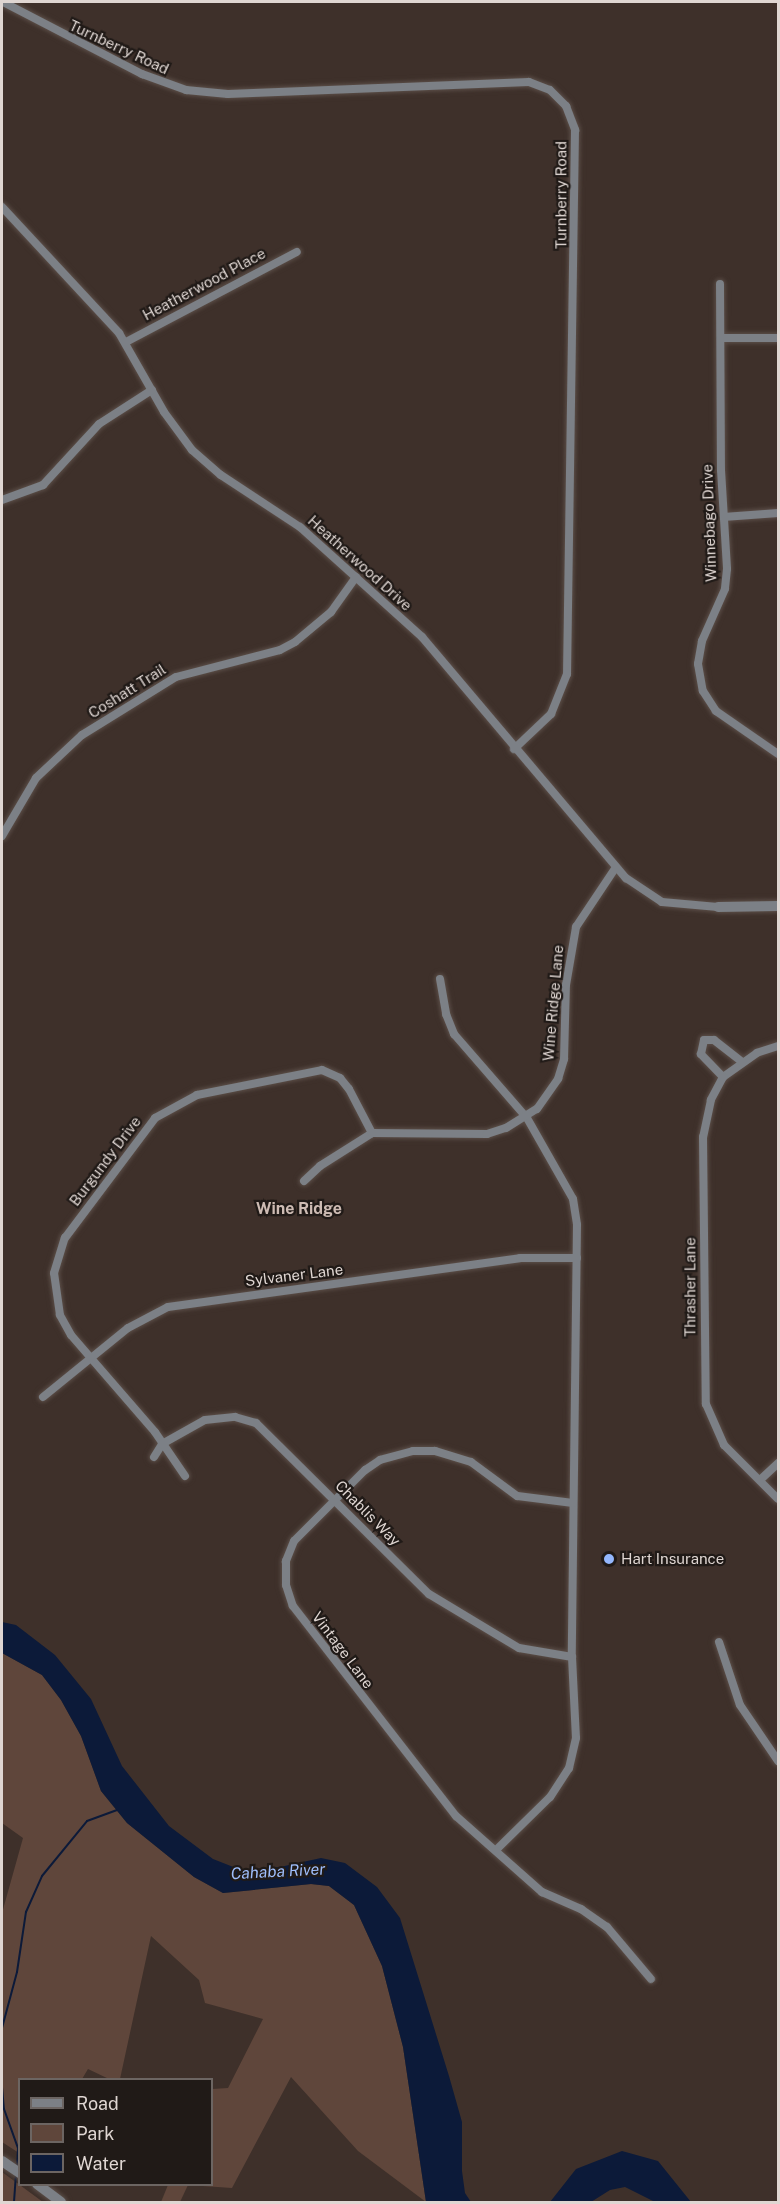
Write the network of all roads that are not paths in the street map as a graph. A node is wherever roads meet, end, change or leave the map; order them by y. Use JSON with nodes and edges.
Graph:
{"nodes":[{"id":1,"x":3,"y":2,"type":"edge"},
{"id":2,"x":2,"y":207,"type":"edge"},
{"id":3,"x":297,"y":252,"type":"dead end"},
{"id":4,"x":720,"y":284,"type":"dead end"},
{"id":5,"x":721,"y":338,"type":"junction"},
{"id":6,"x":778,"y":338,"type":"edge"},
{"id":7,"x":126,"y":342,"type":"junction"},
{"id":8,"x":152,"y":390,"type":"junction"},
{"id":9,"x":2,"y":500,"type":"edge"},
{"id":10,"x":778,"y":513,"type":"edge"},
{"id":11,"x":724,"y":517,"type":"junction"},
{"id":12,"x":356,"y":577,"type":"junction"},
{"id":13,"x":514,"y":749,"type":"junction"},
{"id":14,"x":778,"y":754,"type":"edge"},
{"id":15,"x":2,"y":836,"type":"edge"},
{"id":16,"x":616,"y":867,"type":"junction"},
{"id":17,"x":778,"y":906,"type":"edge"},
{"id":18,"x":718,"y":907,"type":"joint"},
{"id":19,"x":440,"y":979,"type":"dead end"},
{"id":20,"x":778,"y":1046,"type":"edge"},
{"id":21,"x":742,"y":1062,"type":"junction"},
{"id":22,"x":723,"y":1077,"type":"junction"},
{"id":23,"x":527,"y":1118,"type":"junction"},
{"id":24,"x":372,"y":1133,"type":"junction"},
{"id":25,"x":304,"y":1181,"type":"dead end"},
{"id":26,"x":577,"y":1258,"type":"junction"},
{"id":27,"x":90,"y":1357,"type":"junction"},
{"id":28,"x":43,"y":1397,"type":"dead end"},
{"id":29,"x":162,"y":1444,"type":"junction"},
{"id":30,"x":154,"y":1457,"type":"dead end"},
{"id":31,"x":778,"y":1463,"type":"edge"},
{"id":32,"x":185,"y":1476,"type":"dead end"},
{"id":33,"x":760,"y":1480,"type":"junction"},
{"id":34,"x":335,"y":1499,"type":"junction"},
{"id":35,"x":778,"y":1499,"type":"edge"},
{"id":36,"x":573,"y":1503,"type":"junction"},
{"id":37,"x":718,"y":1642,"type":"dead end"},
{"id":38,"x":572,"y":1657,"type":"junction"},
{"id":39,"x":778,"y":1761,"type":"edge"},
{"id":40,"x":496,"y":1850,"type":"junction"},
{"id":41,"x":651,"y":1979,"type":"dead end"},
{"id":42,"x":2,"y":2161,"type":"edge"},
{"id":43,"x":18,"y":2172,"type":"edge"},
{"id":44,"x":40,"y":2186,"type":"edge"},
{"id":45,"x":61,"y":2202,"type":"edge"}],
"edges":[{"from":1,"to":13,"type":"street","name":"Turnberry Road"},
{"from":2,"to":7,"type":"street","name":"Heatherwood Drive"},
{"from":3,"to":7,"type":"street","name":"Heatherwood Place"},
{"from":4,"to":5,"type":"street","name":"Winnebago Drive"},
{"from":5,"to":6,"type":"street"},
{"from":5,"to":11,"type":"street","name":"Winnebago Drive"},
{"from":7,"to":8,"type":"street","name":"Heatherwood Drive"},
{"from":8,"to":9,"type":"street"},
{"from":8,"to":12,"type":"street","name":"Heatherwood Drive"},
{"from":10,"to":11,"type":"street"},
{"from":11,"to":14,"type":"street","name":"Winnebago Drive"},
{"from":12,"to":13,"type":"street","name":"Heatherwood Drive"},
{"from":12,"to":15,"type":"street","name":"Coshatt Trail"},
{"from":13,"to":16,"type":"street","name":"Heatherwood Drive"},
{"from":16,"to":18,"type":"street","name":"Heatherwood Drive"},
{"from":16,"to":23,"type":"street","name":"Wine Ridge Lane"},
{"from":17,"to":18,"type":"street"},
{"from":19,"to":23,"type":"street"},
{"from":20,"to":21,"type":"street","name":"Thrasher Lane"},
{"from":21,"to":22,"type":"street","name":"Thrasher Lane"},
{"from":21,"to":22,"type":"street"},
{"from":22,"to":33,"type":"street","name":"Thrasher Lane"},
{"from":23,"to":24,"type":"street","name":"Wine Ridge Lane"},
{"from":23,"to":26,"type":"street"},
{"from":24,"to":25,"type":"street"},
{"from":24,"to":27,"type":"street","name":"Burgundy Drive"},
{"from":26,"to":27,"type":"street","name":"Sylvaner Lane"},
{"from":26,"to":36,"type":"street"},
{"from":27,"to":28,"type":"street","name":"Sylvaner Lane"},
{"from":27,"to":29,"type":"street","name":"Burgundy Drive"},
{"from":29,"to":30,"type":"street","name":"Chablis Way"},
{"from":29,"to":32,"type":"street","name":"Burgundy Drive"},
{"from":29,"to":34,"type":"street","name":"Chablis Way"},
{"from":31,"to":33,"type":"street"},
{"from":33,"to":35,"type":"street","name":"Thrasher Lane"},
{"from":34,"to":36,"type":"street","name":"Vintage Lane"},
{"from":34,"to":38,"type":"street","name":"Chablis Way"},
{"from":34,"to":40,"type":"street","name":"Vintage Lane"},
{"from":36,"to":38,"type":"street"},
{"from":37,"to":39,"type":"street"},
{"from":38,"to":40,"type":"street"},
{"from":40,"to":41,"type":"street","name":"Vintage Lane"},
{"from":42,"to":43,"type":"street"},
{"from":44,"to":45,"type":"street"}]}
